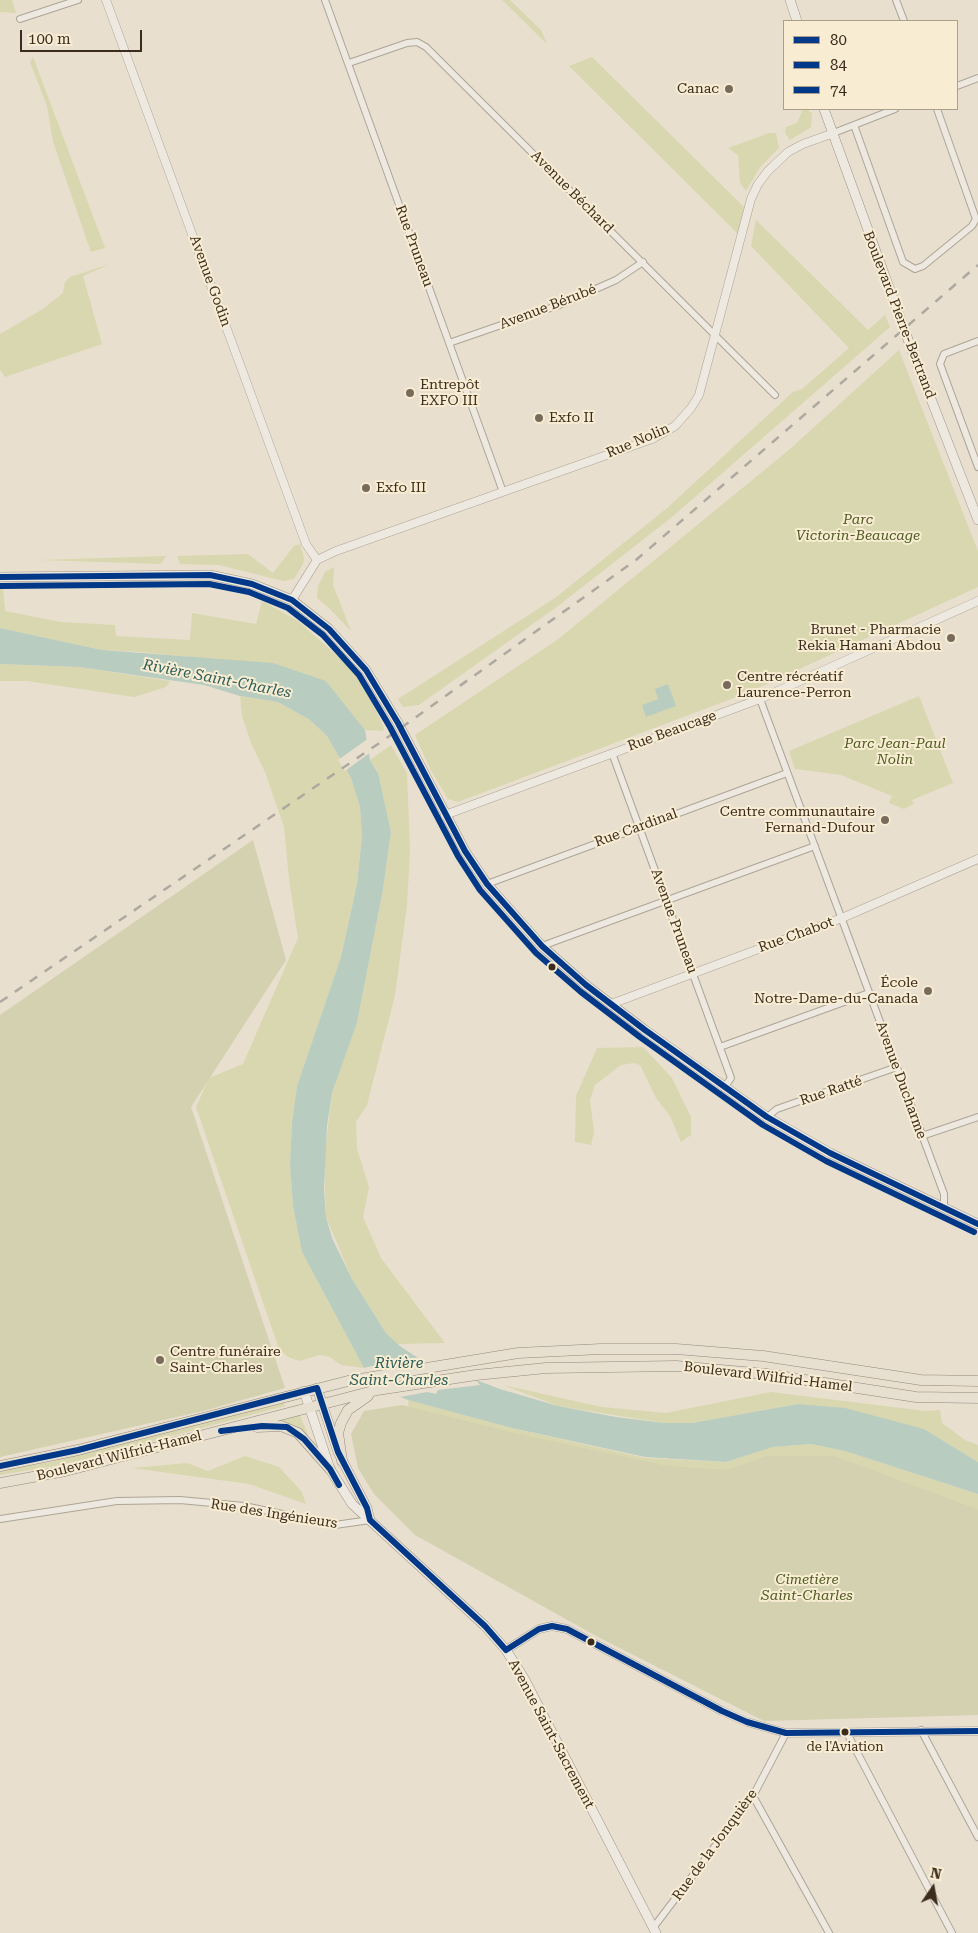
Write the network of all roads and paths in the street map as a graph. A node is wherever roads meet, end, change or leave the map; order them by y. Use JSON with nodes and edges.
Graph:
{"nodes":[{"id":1,"x":78,"y":0,"type":"edge"},
{"id":2,"x":106,"y":0,"type":"edge"},
{"id":3,"x":325,"y":0,"type":"edge"},
{"id":4,"x":790,"y":0,"type":"edge"},
{"id":5,"x":896,"y":0,"type":"edge"},
{"id":6,"x":20,"y":19,"type":"dead end"},
{"id":7,"x":797,"y":20,"type":"edge"},
{"id":8,"x":904,"y":20,"type":"edge"},
{"id":9,"x":349,"y":63,"type":"junction"},
{"id":10,"x":978,"y":78,"type":"edge"},
{"id":11,"x":958,"y":86,"type":"edge"},
{"id":12,"x":824,"y":110,"type":"edge"},
{"id":13,"x":892,"y":110,"type":"edge"},
{"id":14,"x":937,"y":110,"type":"edge"},
{"id":15,"x":854,"y":125,"type":"junction"},
{"id":16,"x":832,"y":134,"type":"junction"},
{"id":17,"x":643,"y":262,"type":"junction"},
{"id":18,"x":716,"y":335,"type":"junction"},
{"id":19,"x":978,"y":341,"type":"edge"},
{"id":20,"x":448,"y":343,"type":"junction"},
{"id":21,"x":775,"y":395,"type":"dead end"},
{"id":22,"x":978,"y":467,"type":"edge"},
{"id":23,"x":504,"y":492,"type":"junction"},
{"id":24,"x":978,"y":520,"type":"edge"},
{"id":25,"x":317,"y":560,"type":"junction"},
{"id":26,"x":0,"y":577,"type":"edge"},
{"id":27,"x":292,"y":600,"type":"junction"},
{"id":28,"x":978,"y":601,"type":"edge"},
{"id":29,"x":760,"y":699,"type":"junction"},
{"id":30,"x":612,"y":753,"type":"junction"},
{"id":31,"x":787,"y":773,"type":"junction"},
{"id":32,"x":445,"y":815,"type":"junction"},
{"id":33,"x":639,"y":826,"type":"junction"},
{"id":34,"x":815,"y":846,"type":"junction"},
{"id":35,"x":978,"y":859,"type":"edge"},
{"id":36,"x":487,"y":884,"type":"junction"},
{"id":37,"x":666,"y":900,"type":"junction"},
{"id":38,"x":842,"y":918,"type":"junction"},
{"id":39,"x":542,"y":946,"type":"junction"},
{"id":40,"x":692,"y":973,"type":"junction"},
{"id":41,"x":869,"y":993,"type":"junction"},
{"id":42,"x":612,"y":1004,"type":"junction"},
{"id":43,"x":720,"y":1047,"type":"junction"},
{"id":44,"x":897,"y":1067,"type":"junction"},
{"id":45,"x":724,"y":1088,"type":"junction"},
{"id":46,"x":767,"y":1117,"type":"junction"},
{"id":47,"x":978,"y":1117,"type":"edge"},
{"id":48,"x":922,"y":1136,"type":"junction"},
{"id":49,"x":944,"y":1208,"type":"junction"},
{"id":50,"x":978,"y":1224,"type":"edge"},
{"id":51,"x":978,"y":1381,"type":"edge"},
{"id":52,"x":318,"y":1388,"type":"junction"},
{"id":53,"x":377,"y":1390,"type":"junction"},
{"id":54,"x":304,"y":1392,"type":"junction"},
{"id":55,"x":978,"y":1398,"type":"edge"},
{"id":56,"x":321,"y":1404,"type":"junction"},
{"id":57,"x":310,"y":1408,"type":"junction"},
{"id":58,"x":229,"y":1429,"type":"junction"},
{"id":59,"x":342,"y":1462,"type":"junction"},
{"id":60,"x":0,"y":1466,"type":"edge"},
{"id":61,"x":330,"y":1468,"type":"junction"},
{"id":62,"x":0,"y":1482,"type":"edge"},
{"id":63,"x":0,"y":1519,"type":"edge"},
{"id":64,"x":370,"y":1520,"type":"junction"},
{"id":65,"x":506,"y":1650,"type":"junction"},
{"id":66,"x":921,"y":1730,"type":"junction"},
{"id":67,"x":978,"y":1731,"type":"edge"},
{"id":68,"x":786,"y":1733,"type":"junction"},
{"id":69,"x":847,"y":1733,"type":"junction"},
{"id":70,"x":753,"y":1796,"type":"junction"},
{"id":71,"x":978,"y":1837,"type":"edge"},
{"id":72,"x":654,"y":1930,"type":"edge"},
{"id":73,"x":828,"y":1933,"type":"edge"},
{"id":74,"x":952,"y":1933,"type":"edge"}],
"edges":[{"from":1,"to":6,"type":"street"},
{"from":2,"to":25,"type":"street","name":"Avenue Godin"},
{"from":3,"to":9,"type":"street","name":"Rue Pruneau"},
{"from":4,"to":7,"type":"main road"},
{"from":5,"to":8,"type":"street"},
{"from":9,"to":17,"type":"street","name":"Avenue Béchard"},
{"from":9,"to":20,"type":"street","name":"Rue Pruneau"},
{"from":10,"to":11,"type":"street"},
{"from":12,"to":16,"type":"main road","name":"Boulevard Pierre-Bertrand"},
{"from":13,"to":15,"type":"street"},
{"from":14,"to":15,"type":"street","name":"Boulevard Pierre-Bertrand"},
{"from":15,"to":16,"type":"street"},
{"from":16,"to":18,"type":"street","name":"Rue Nolin"},
{"from":16,"to":24,"type":"main road","name":"Boulevard Pierre-Bertrand"},
{"from":17,"to":18,"type":"street","name":"Avenue Béchard"},
{"from":17,"to":20,"type":"street","name":"Avenue Bérubé"},
{"from":18,"to":21,"type":"street","name":"Avenue Béchard"},
{"from":18,"to":23,"type":"street","name":"Rue Nolin"},
{"from":19,"to":22,"type":"street","name":"Boulevard Pierre-Bertrand"},
{"from":20,"to":23,"type":"street","name":"Rue Pruneau"},
{"from":23,"to":25,"type":"street","name":"Rue Nolin"},
{"from":25,"to":27,"type":"street"},
{"from":26,"to":27,"type":"main road"},
{"from":27,"to":32,"type":"main road"},
{"from":28,"to":29,"type":"street","name":"Rue Beaucage"},
{"from":29,"to":30,"type":"street","name":"Rue Beaucage"},
{"from":29,"to":31,"type":"street","name":"Avenue Ducharme"},
{"from":30,"to":32,"type":"street","name":"Rue Beaucage"},
{"from":30,"to":33,"type":"street","name":"Avenue Pruneau"},
{"from":31,"to":33,"type":"street","name":"Rue Cardinal"},
{"from":31,"to":34,"type":"street","name":"Avenue Ducharme"},
{"from":32,"to":36,"type":"main road"},
{"from":33,"to":36,"type":"street","name":"Rue Cardinal"},
{"from":33,"to":37,"type":"street","name":"Avenue Pruneau"},
{"from":34,"to":37,"type":"street"},
{"from":34,"to":38,"type":"street","name":"Avenue Ducharme"},
{"from":35,"to":38,"type":"street","name":"Rue Chabot"},
{"from":36,"to":39,"type":"main road"},
{"from":37,"to":39,"type":"street"},
{"from":37,"to":40,"type":"street","name":"Avenue Pruneau"},
{"from":38,"to":40,"type":"street","name":"Rue Chabot"},
{"from":38,"to":41,"type":"street","name":"Avenue Ducharme"},
{"from":39,"to":42,"type":"main road"},
{"from":40,"to":42,"type":"street","name":"Rue Chabot"},
{"from":40,"to":43,"type":"street","name":"Avenue Pruneau"},
{"from":41,"to":43,"type":"street"},
{"from":41,"to":44,"type":"street","name":"Avenue Ducharme"},
{"from":42,"to":45,"type":"main road"},
{"from":43,"to":45,"type":"street","name":"Avenue Pruneau"},
{"from":44,"to":46,"type":"street","name":"Rue Ratté"},
{"from":44,"to":48,"type":"street","name":"Avenue Ducharme"},
{"from":45,"to":46,"type":"main road"},
{"from":46,"to":49,"type":"main road"},
{"from":47,"to":48,"type":"street"},
{"from":48,"to":49,"type":"street","name":"Avenue Ducharme"},
{"from":49,"to":50,"type":"main road"},
{"from":51,"to":52,"type":"main road","name":"Boulevard Wilfrid-Hamel"},
{"from":52,"to":54,"type":"main road","name":"Boulevard Wilfrid-Hamel"},
{"from":52,"to":56,"type":"main road","name":"Avenue Saint-Sacrement"},
{"from":53,"to":55,"type":"main road","name":"Boulevard Wilfrid-Hamel"},
{"from":53,"to":56,"type":"main road","name":"Boulevard Wilfrid-Hamel"},
{"from":53,"to":59,"type":"main road"},
{"from":54,"to":57,"type":"main road","name":"Avenue Saint-Sacrement"},
{"from":54,"to":60,"type":"main road","name":"Boulevard Wilfrid-Hamel"},
{"from":56,"to":57,"type":"main road","name":"Boulevard Wilfrid-Hamel"},
{"from":56,"to":59,"type":"main road","name":"Avenue Saint-Sacrement"},
{"from":57,"to":58,"type":"main road","name":"Boulevard Wilfrid-Hamel"},
{"from":57,"to":61,"type":"main road","name":"Avenue Saint-Sacrement"},
{"from":58,"to":61,"type":"main road"},
{"from":58,"to":62,"type":"main road","name":"Boulevard Wilfrid-Hamel"},
{"from":59,"to":64,"type":"main road","name":"Avenue Saint-Sacrement"},
{"from":61,"to":64,"type":"main road","name":"Avenue Saint-Sacrement"},
{"from":63,"to":64,"type":"street","name":"Rue des Ingénieurs"},
{"from":64,"to":65,"type":"main road","name":"Avenue Saint-Sacrement"},
{"from":65,"to":68,"type":"street"},
{"from":65,"to":72,"type":"main road","name":"Avenue Saint-Sacrement"},
{"from":66,"to":67,"type":"street"},
{"from":66,"to":69,"type":"street"},
{"from":66,"to":71,"type":"street"},
{"from":68,"to":69,"type":"street"},
{"from":68,"to":70,"type":"street","name":"Rue de la Jonquière"},
{"from":69,"to":74,"type":"street"},
{"from":70,"to":72,"type":"street","name":"Rue de la Jonquière"},
{"from":70,"to":73,"type":"street"}]}
